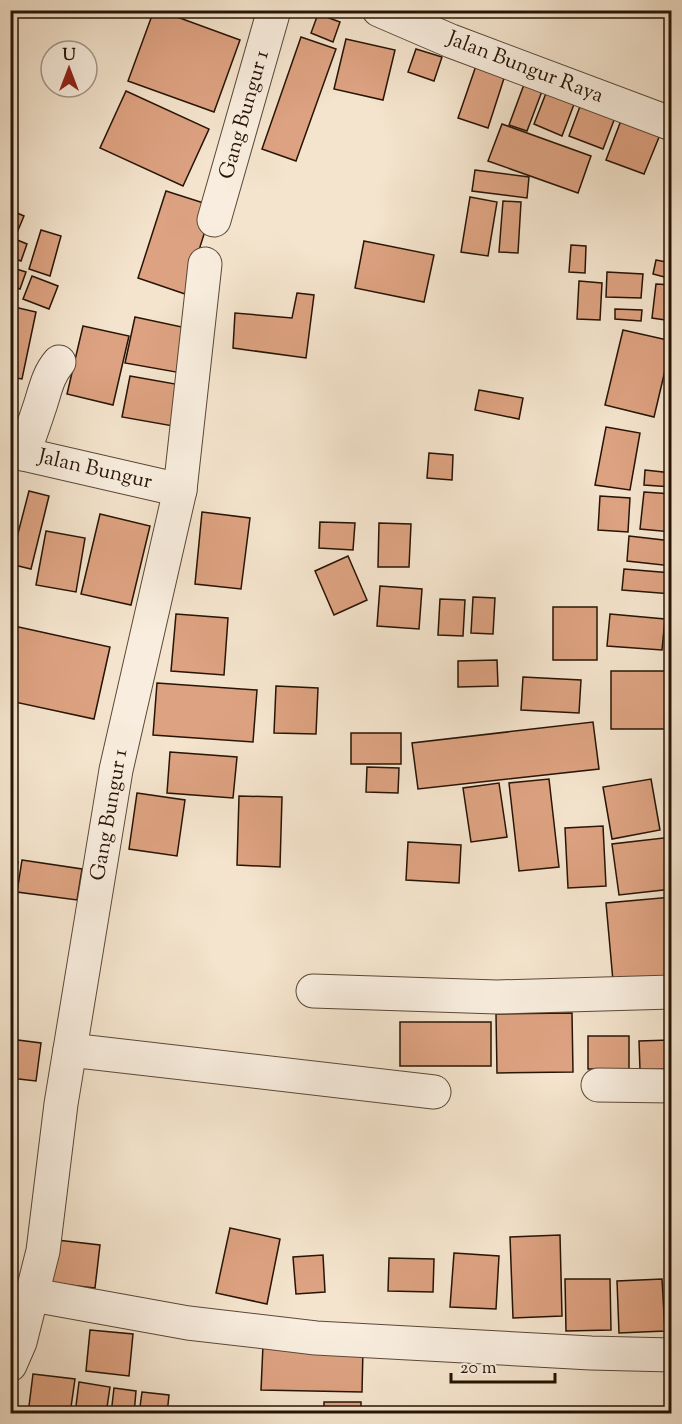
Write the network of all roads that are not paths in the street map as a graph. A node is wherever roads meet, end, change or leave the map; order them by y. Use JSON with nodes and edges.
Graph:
{"nodes":[{"id":1,"x":274,"y":10,"type":"edge"},
{"id":2,"x":379,"y":10,"type":"edge"},
{"id":3,"x":672,"y":124,"type":"edge"},
{"id":4,"x":214,"y":220,"type":"dead end"},
{"id":5,"x":205,"y":264,"type":"dead end"},
{"id":6,"x":59,"y":362,"type":"dead end"},
{"id":7,"x":17,"y":452,"type":"edge"},
{"id":8,"x":180,"y":490,"type":"junction"},
{"id":9,"x":313,"y":991,"type":"dead end"},
{"id":10,"x":672,"y":992,"type":"edge"},
{"id":11,"x":70,"y":1050,"type":"junction"},
{"id":12,"x":598,"y":1085,"type":"dead end"},
{"id":13,"x":672,"y":1086,"type":"edge"},
{"id":14,"x":434,"y":1092,"type":"dead end"},
{"id":15,"x":33,"y":1295,"type":"junction"},
{"id":16,"x":672,"y":1355,"type":"edge"},
{"id":17,"x":10,"y":1365,"type":"edge"}],
"edges":[{"from":1,"to":4,"type":"street","name":"Gang Bungur 1"},
{"from":2,"to":3,"type":"street","name":"Jalan Bungur Raya"},
{"from":5,"to":8,"type":"street","name":"Gang Bungur 1"},
{"from":6,"to":7,"type":"street"},
{"from":7,"to":8,"type":"street","name":"Jalan Bungur"},
{"from":8,"to":11,"type":"street","name":"Gang Bungur 1"},
{"from":9,"to":10,"type":"street"},
{"from":11,"to":14,"type":"street"},
{"from":11,"to":15,"type":"street","name":"Gang Bungur 1"},
{"from":12,"to":13,"type":"street"},
{"from":15,"to":16,"type":"street"},
{"from":15,"to":17,"type":"street","name":"Gang Bungur 1"}]}
